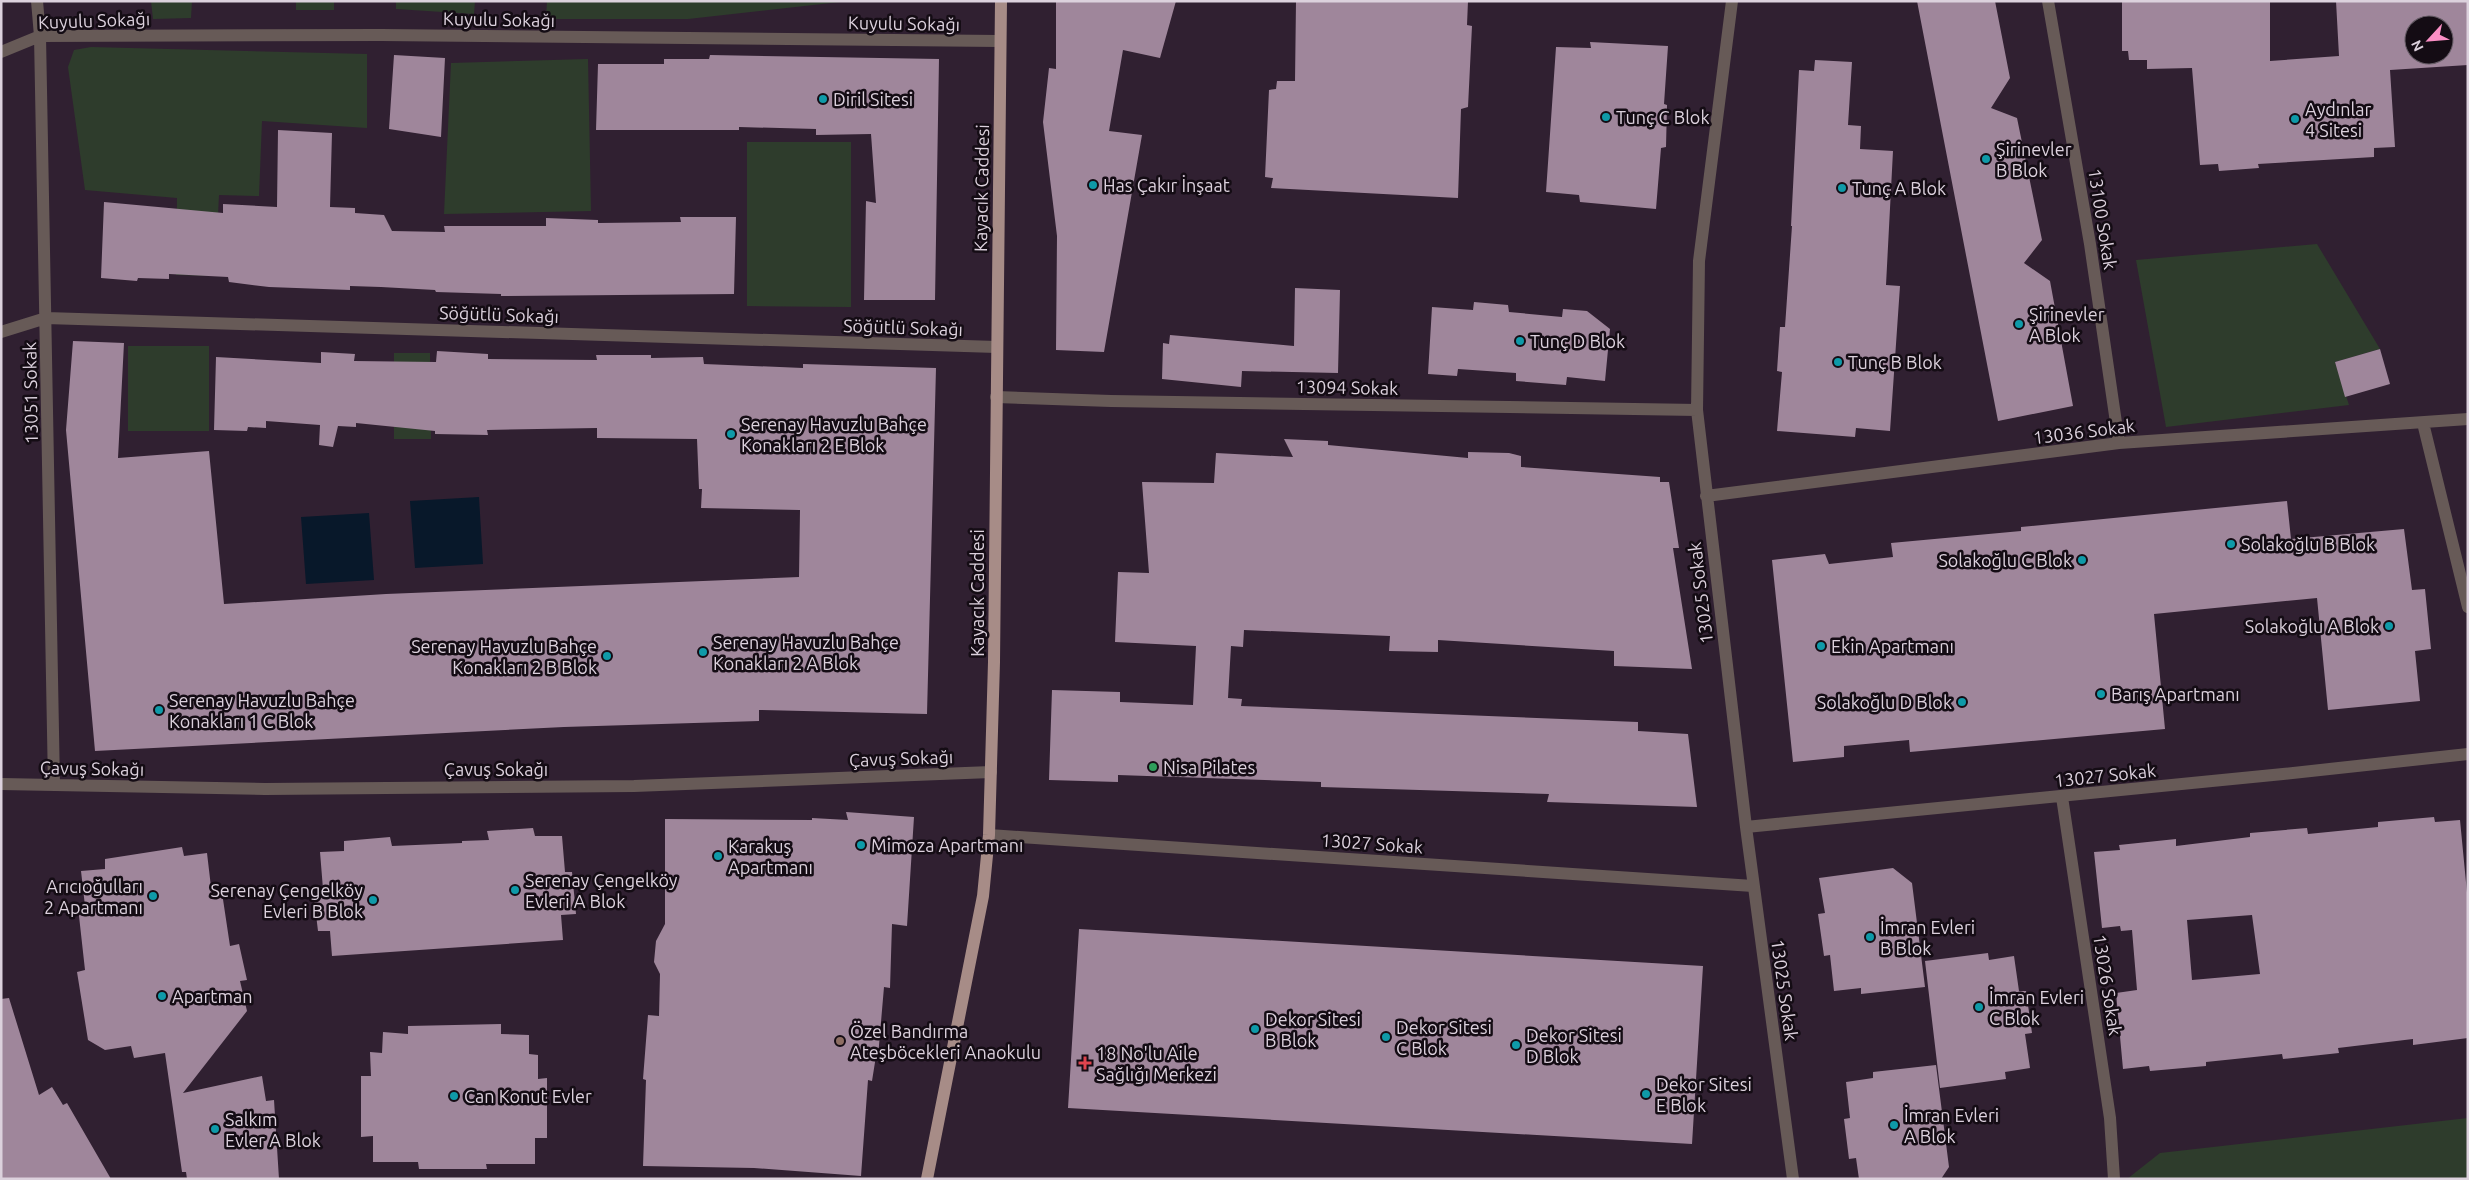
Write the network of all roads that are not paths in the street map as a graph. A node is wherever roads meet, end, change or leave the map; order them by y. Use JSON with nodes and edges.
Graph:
{"nodes":[{"id":1,"x":36,"y":1,"type":"edge"},
{"id":2,"x":1001,"y":1,"type":"edge"},
{"id":3,"x":1732,"y":1,"type":"edge"},
{"id":4,"x":2048,"y":1,"type":"edge"},
{"id":5,"x":40,"y":36,"type":"junction"},
{"id":6,"x":1000,"y":42,"type":"junction"},
{"id":7,"x":1,"y":52,"type":"edge"},
{"id":8,"x":46,"y":318,"type":"junction"},
{"id":9,"x":1,"y":332,"type":"edge"},
{"id":10,"x":997,"y":347,"type":"junction"},
{"id":11,"x":996,"y":396,"type":"junction"},
{"id":12,"x":1697,"y":410,"type":"junction"},
{"id":13,"x":2468,"y":419,"type":"edge"},
{"id":14,"x":2423,"y":423,"type":"junction"},
{"id":15,"x":2119,"y":443,"type":"junction"},
{"id":16,"x":1706,"y":496,"type":"junction"},
{"id":17,"x":2468,"y":607,"type":"edge"},
{"id":18,"x":2468,"y":754,"type":"edge"},
{"id":19,"x":991,"y":772,"type":"junction"},
{"id":20,"x":1,"y":784,"type":"edge"},
{"id":21,"x":54,"y":785,"type":"junction"},
{"id":22,"x":2062,"y":797,"type":"junction"},
{"id":23,"x":1746,"y":827,"type":"junction"},
{"id":24,"x":989,"y":836,"type":"junction"},
{"id":25,"x":1753,"y":886,"type":"junction"},
{"id":26,"x":927,"y":1179,"type":"edge"},
{"id":27,"x":1792,"y":1179,"type":"edge"},
{"id":28,"x":2114,"y":1179,"type":"edge"}],
"edges":[{"from":1,"to":5,"type":"street","name":"13051 Sokak"},
{"from":2,"to":6,"type":"main road","name":"Kayacık Caddesi"},
{"from":3,"to":12,"type":"street","name":"13025 Sokak"},
{"from":4,"to":15,"type":"street","name":"13100 Sokak"},
{"from":5,"to":6,"type":"street","name":"Kuyulu Sokağı"},
{"from":5,"to":7,"type":"street","name":"Kuyulu Sokağı"},
{"from":5,"to":8,"type":"street","name":"13051 Sokak"},
{"from":6,"to":10,"type":"main road","name":"Kayacık Caddesi"},
{"from":8,"to":9,"type":"street","name":"Söğütlü Sokağı"},
{"from":8,"to":10,"type":"street","name":"Söğütlü Sokağı"},
{"from":8,"to":21,"type":"street","name":"13051 Sokak"},
{"from":10,"to":11,"type":"main road","name":"Kayacık Caddesi"},
{"from":11,"to":12,"type":"street","name":"13094 Sokak"},
{"from":11,"to":19,"type":"main road","name":"Kayacık Caddesi"},
{"from":12,"to":16,"type":"street","name":"13025 Sokak"},
{"from":13,"to":14,"type":"street","name":"13036 Sokak"},
{"from":14,"to":15,"type":"street","name":"13036 Sokak"},
{"from":14,"to":17,"type":"street"},
{"from":15,"to":16,"type":"street","name":"13036 Sokak"},
{"from":16,"to":23,"type":"street","name":"13025 Sokak"},
{"from":18,"to":22,"type":"street","name":"13027 Sokak"},
{"from":19,"to":21,"type":"street","name":"Çavuş Sokağı"},
{"from":19,"to":24,"type":"main road","name":"Kayacık Caddesi"},
{"from":20,"to":21,"type":"street","name":"Çavuş Sokağı"},
{"from":22,"to":23,"type":"street","name":"13027 Sokak"},
{"from":22,"to":28,"type":"street","name":"13026 Sokak"},
{"from":23,"to":25,"type":"street","name":"13025 Sokak"},
{"from":24,"to":25,"type":"street","name":"13027 Sokak"},
{"from":24,"to":26,"type":"main road","name":"Kayacık Caddesi"},
{"from":25,"to":27,"type":"street","name":"13025 Sokak"}]}
